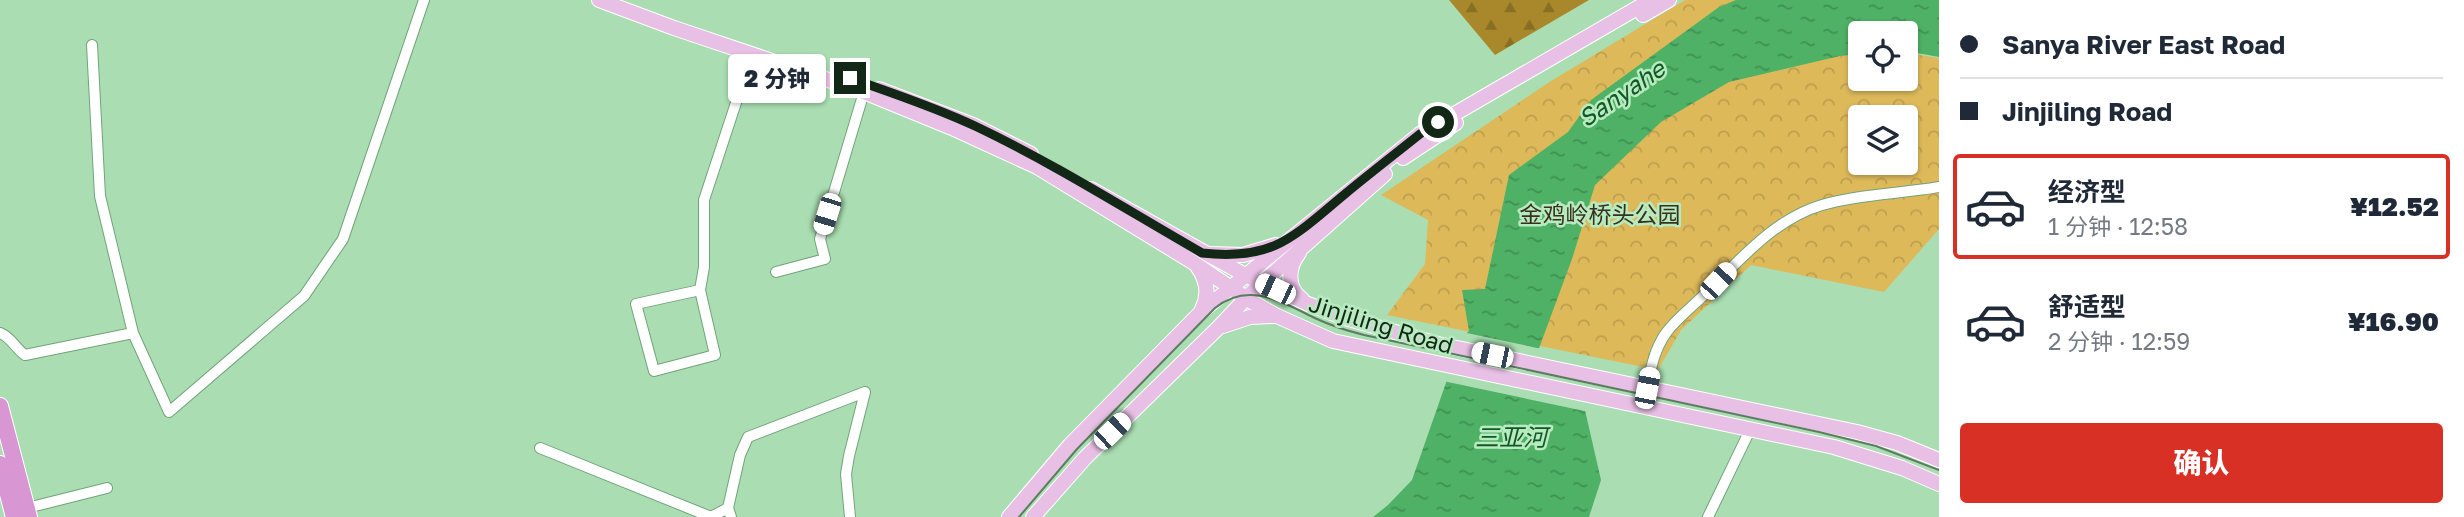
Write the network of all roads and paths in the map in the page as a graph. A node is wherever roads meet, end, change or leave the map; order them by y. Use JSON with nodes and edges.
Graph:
{"nodes":[{"id":1,"x":424,"y":0,"type":"edge"},
{"id":2,"x":599,"y":0,"type":"edge"},
{"id":3,"x":623,"y":0,"type":"edge"},
{"id":4,"x":1651,"y":0,"type":"edge"},
{"id":5,"x":1669,"y":0,"type":"edge"},
{"id":6,"x":92,"y":46,"type":"dead end"},
{"id":7,"x":752,"y":54,"type":"junction"},
{"id":8,"x":864,"y":92,"type":"junction"},
{"id":9,"x":1939,"y":187,"type":"edge"},
{"id":10,"x":1303,"y":237,"type":"junction"},
{"id":11,"x":1198,"y":258,"type":"junction"},
{"id":12,"x":776,"y":272,"type":"dead end"},
{"id":13,"x":1245,"y":275,"type":"junction"},
{"id":14,"x":1262,"y":283,"type":"junction"},
{"id":15,"x":1230,"y":287,"type":"junction"},
{"id":16,"x":700,"y":290,"type":"junction"},
{"id":17,"x":1246,"y":298,"type":"junction"},
{"id":18,"x":1308,"y":304,"type":"junction"},
{"id":19,"x":1202,"y":311,"type":"junction"},
{"id":20,"x":1277,"y":316,"type":"junction"},
{"id":21,"x":1218,"y":328,"type":"junction"},
{"id":22,"x":0,"y":333,"type":"edge"},
{"id":23,"x":133,"y":333,"type":"junction"},
{"id":24,"x":1647,"y":388,"type":"junction"},
{"id":25,"x":0,"y":406,"type":"edge"},
{"id":26,"x":1750,"y":430,"type":"junction"},
{"id":27,"x":540,"y":447,"type":"dead end"},
{"id":28,"x":1939,"y":460,"type":"edge"},
{"id":29,"x":0,"y":464,"type":"edge"},
{"id":30,"x":1939,"y":484,"type":"edge"},
{"id":31,"x":107,"y":488,"type":"dead end"},
{"id":32,"x":729,"y":512,"type":"edge"},
{"id":33,"x":24,"y":514,"type":"edge"},
{"id":34,"x":850,"y":517,"type":"edge"},
{"id":35,"x":1009,"y":517,"type":"edge"},
{"id":36,"x":1033,"y":517,"type":"edge"},
{"id":37,"x":1708,"y":517,"type":"edge"}],
"edges":[{"from":1,"to":23,"type":"street"},
{"from":2,"to":7,"type":"main road","name":"Jinjiling Road"},
{"from":3,"to":11,"type":"main road","name":"Jinjiling Road"},
{"from":4,"to":10,"type":"main road"},
{"from":5,"to":10,"type":"main road"},
{"from":6,"to":23,"type":"street"},
{"from":7,"to":8,"type":"main road","name":"Jinjiling Road"},
{"from":7,"to":16,"type":"street"},
{"from":8,"to":11,"type":"main road","name":"Jinjiling Road"},
{"from":8,"to":12,"type":"street"},
{"from":9,"to":24,"type":"street"},
{"from":10,"to":11,"type":"main road"},
{"from":10,"to":13,"type":"main road"},
{"from":10,"to":14,"type":"main road"},
{"from":10,"to":18,"type":"main road"},
{"from":11,"to":13,"type":"main road","name":"Jinjiling Road"},
{"from":11,"to":15,"type":"main road","name":"Jinjiling Road"},
{"from":11,"to":19,"type":"main road"},
{"from":13,"to":14,"type":"main road","name":"Jinjiling Road"},
{"from":13,"to":15,"type":"main road"},
{"from":14,"to":17,"type":"main road"},
{"from":14,"to":18,"type":"main road","name":"Jinjiling Road"},
{"from":15,"to":17,"type":"main road","name":"Jinjiling Road"},
{"from":15,"to":19,"type":"main road"},
{"from":16,"to":16,"type":"street"},
{"from":17,"to":20,"type":"main road","name":"Jinjiling Road"},
{"from":17,"to":21,"type":"main road"},
{"from":18,"to":24,"type":"main road","name":"Jinjiling Road"},
{"from":19,"to":35,"type":"main road"},
{"from":20,"to":21,"type":"main road"},
{"from":20,"to":26,"type":"main road","name":"Jinjiling Road"},
{"from":21,"to":36,"type":"main road"},
{"from":22,"to":23,"type":"street"},
{"from":24,"to":28,"type":"main road","name":"Jinjiling Road"},
{"from":25,"to":33,"type":"highway"},
{"from":26,"to":30,"type":"main road","name":"Jinjiling Road"},
{"from":26,"to":37,"type":"street"},
{"from":27,"to":32,"type":"street"},
{"from":29,"to":33,"type":"highway"},
{"from":31,"to":33,"type":"street"},
{"from":32,"to":34,"type":"street"}]}
